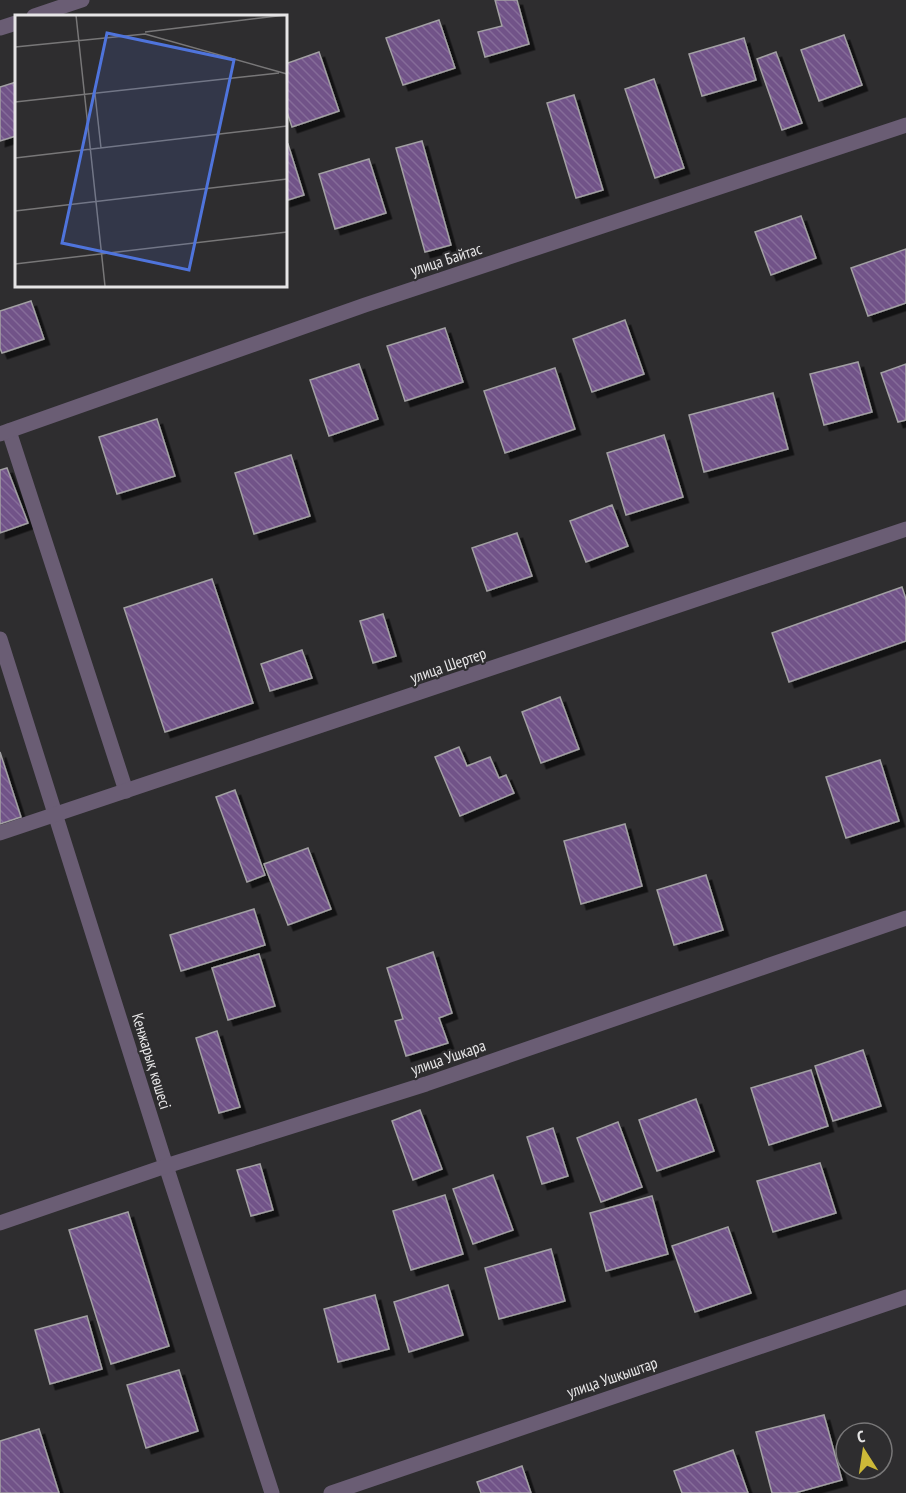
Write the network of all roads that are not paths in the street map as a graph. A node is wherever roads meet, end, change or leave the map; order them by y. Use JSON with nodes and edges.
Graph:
{"nodes":[{"id":1,"x":82,"y":0,"type":"edge"},
{"id":2,"x":37,"y":15,"type":"edge"},
{"id":3,"x":15,"y":23,"type":"edge"},
{"id":4,"x":0,"y":28,"type":"edge"},
{"id":5,"x":906,"y":125,"type":"edge"},
{"id":6,"x":4,"y":432,"type":"edge"},
{"id":7,"x":906,"y":529,"type":"edge"},
{"id":8,"x":0,"y":639,"type":"edge"},
{"id":9,"x":126,"y":791,"type":"junction"},
{"id":10,"x":56,"y":815,"type":"junction"},
{"id":11,"x":0,"y":833,"type":"edge"},
{"id":12,"x":906,"y":918,"type":"edge"},
{"id":13,"x":166,"y":1166,"type":"junction"},
{"id":14,"x":0,"y":1223,"type":"edge"},
{"id":15,"x":906,"y":1297,"type":"edge"},
{"id":16,"x":272,"y":1493,"type":"edge"},
{"id":17,"x":331,"y":1493,"type":"edge"}],
"edges":[{"from":1,"to":2,"type":"street"},
{"from":3,"to":4,"type":"street"},
{"from":5,"to":6,"type":"street","name":"улица Байтас"},
{"from":6,"to":9,"type":"street"},
{"from":7,"to":9,"type":"street","name":"улица Шертер"},
{"from":8,"to":10,"type":"street","name":"Кенжарық көшесі"},
{"from":9,"to":10,"type":"street","name":"улица Шертер"},
{"from":10,"to":11,"type":"street","name":"улица Шертер"},
{"from":10,"to":13,"type":"street","name":"Кенжарық көшесі"},
{"from":12,"to":13,"type":"street","name":"улица Ушкара"},
{"from":13,"to":14,"type":"street","name":"улица Ушкара"},
{"from":13,"to":16,"type":"street","name":"Кенжарық көшесі"},
{"from":15,"to":17,"type":"street","name":"улица Ушкыштар"}]}
